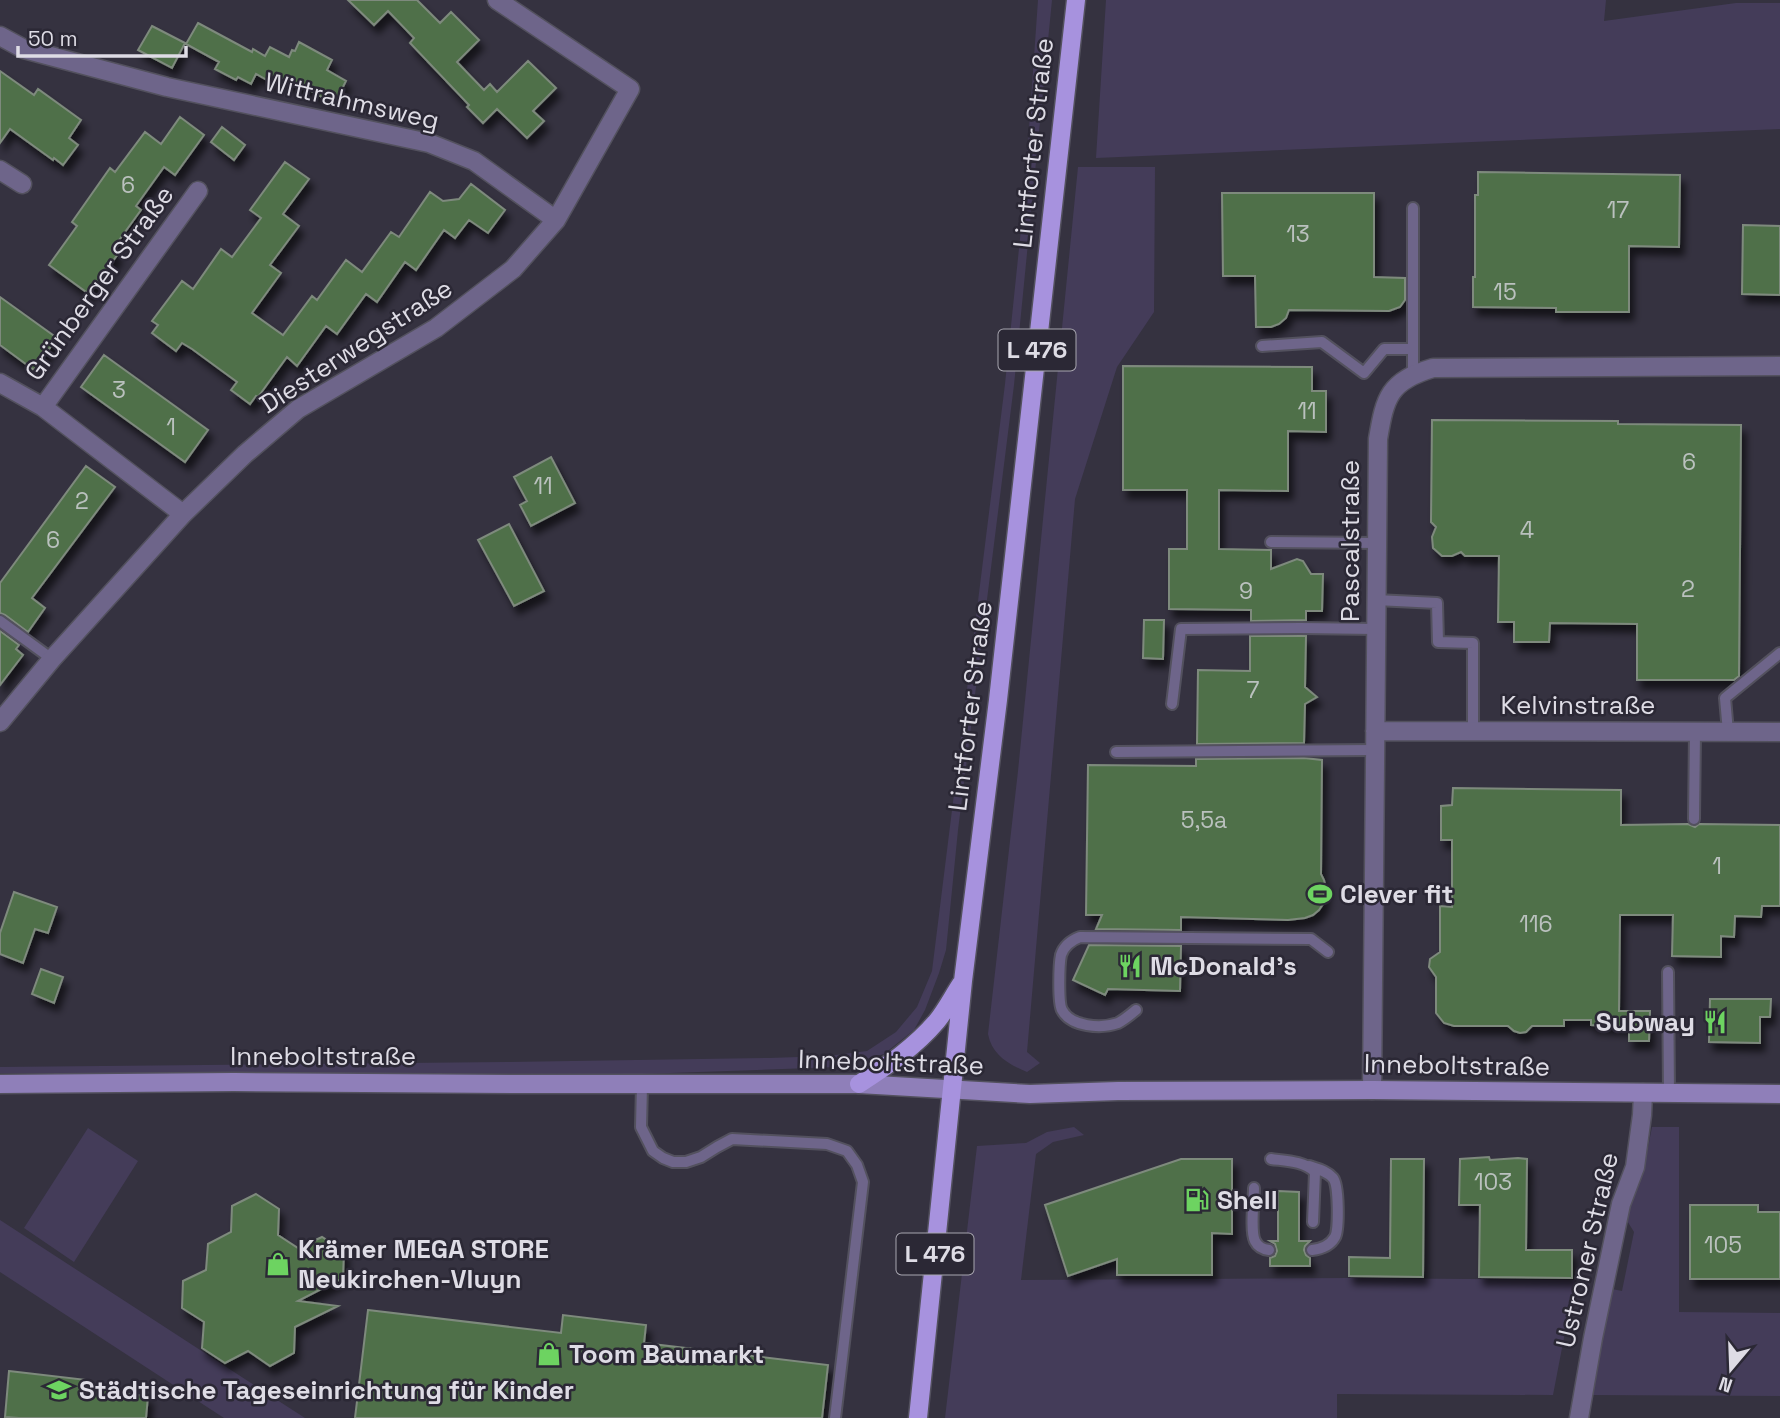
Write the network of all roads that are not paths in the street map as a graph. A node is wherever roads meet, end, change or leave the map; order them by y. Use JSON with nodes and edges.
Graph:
{"nodes":[{"id":1,"x":497,"y":0,"type":"edge"},
{"id":2,"x":1076,"y":0,"type":"edge"},
{"id":3,"x":0,"y":36,"type":"edge"},
{"id":4,"x":0,"y":170,"type":"edge"},
{"id":5,"x":22,"y":184,"type":"dead end"},
{"id":6,"x":198,"y":191,"type":"dead end"},
{"id":7,"x":1413,"y":208,"type":"dead end"},
{"id":8,"x":556,"y":220,"type":"junction"},
{"id":9,"x":1262,"y":346,"type":"dead end"},
{"id":10,"x":1412,"y":349,"type":"junction"},
{"id":11,"x":1780,"y":366,"type":"edge"},
{"id":12,"x":1413,"y":374,"type":"junction"},
{"id":13,"x":0,"y":383,"type":"edge"},
{"id":14,"x":43,"y":407,"type":"junction"},
{"id":15,"x":184,"y":514,"type":"junction"},
{"id":16,"x":1271,"y":542,"type":"dead end"},
{"id":17,"x":1377,"y":544,"type":"junction"},
{"id":18,"x":1376,"y":600,"type":"junction"},
{"id":19,"x":0,"y":621,"type":"edge"},
{"id":20,"x":1376,"y":629,"type":"junction"},
{"id":21,"x":1780,"y":653,"type":"edge"},
{"id":22,"x":52,"y":659,"type":"junction"},
{"id":23,"x":1172,"y":704,"type":"dead end"},
{"id":24,"x":0,"y":722,"type":"edge"},
{"id":25,"x":1375,"y":731,"type":"junction"},
{"id":26,"x":1473,"y":731,"type":"junction"},
{"id":27,"x":1695,"y":732,"type":"junction"},
{"id":28,"x":1728,"y":732,"type":"junction"},
{"id":29,"x":1780,"y":732,"type":"edge"},
{"id":30,"x":1375,"y":750,"type":"junction"},
{"id":31,"x":1116,"y":752,"type":"dead end"},
{"id":32,"x":1694,"y":819,"type":"dead end"},
{"id":33,"x":1328,"y":952,"type":"dead end"},
{"id":34,"x":1668,"y":972,"type":"dead end"},
{"id":35,"x":963,"y":981,"type":"junction"},
{"id":36,"x":1136,"y":1010,"type":"dead end"},
{"id":37,"x":0,"y":1084,"type":"edge"},
{"id":38,"x":642,"y":1084,"type":"junction"},
{"id":39,"x":859,"y":1084,"type":"junction"},
{"id":40,"x":952,"y":1090,"type":"junction"},
{"id":41,"x":1372,"y":1090,"type":"junction"},
{"id":42,"x":1643,"y":1093,"type":"junction"},
{"id":43,"x":1669,"y":1094,"type":"junction"},
{"id":44,"x":1780,"y":1094,"type":"edge"},
{"id":45,"x":1271,"y":1158,"type":"dead end"},
{"id":46,"x":1309,"y":1166,"type":"junction"},
{"id":47,"x":1254,"y":1188,"type":"dead end"},
{"id":48,"x":1313,"y":1222,"type":"dead end"},
{"id":49,"x":1269,"y":1250,"type":"dead end"},
{"id":50,"x":1312,"y":1250,"type":"dead end"},
{"id":51,"x":835,"y":1418,"type":"edge"},
{"id":52,"x":918,"y":1418,"type":"edge"},
{"id":53,"x":1579,"y":1418,"type":"edge"}],
"edges":[{"from":1,"to":8,"type":"street","name":"Diesterwegstraße"},
{"from":2,"to":35,"type":"main road","name":"Lintforter Straße","number":"L 476"},
{"from":3,"to":8,"type":"street","name":"Wittrahmsweg"},
{"from":4,"to":5,"type":"street"},
{"from":6,"to":14,"type":"street","name":"Grünberger Straße"},
{"from":7,"to":10,"type":"lane"},
{"from":8,"to":15,"type":"street","name":"Diesterwegstraße"},
{"from":9,"to":10,"type":"lane"},
{"from":10,"to":12,"type":"lane"},
{"from":11,"to":12,"type":"street"},
{"from":12,"to":17,"type":"street","name":"Pascalstraße"},
{"from":13,"to":14,"type":"street"},
{"from":14,"to":15,"type":"street"},
{"from":15,"to":22,"type":"street","name":"Diesterwegstraße"},
{"from":16,"to":17,"type":"lane"},
{"from":17,"to":18,"type":"street","name":"Pascalstraße"},
{"from":18,"to":20,"type":"street","name":"Pascalstraße"},
{"from":18,"to":26,"type":"lane"},
{"from":19,"to":22,"type":"lane"},
{"from":20,"to":23,"type":"lane"},
{"from":20,"to":25,"type":"street","name":"Pascalstraße"},
{"from":21,"to":28,"type":"lane"},
{"from":22,"to":24,"type":"street","name":"Diesterwegstraße"},
{"from":25,"to":26,"type":"street","name":"Kelvinstraße"},
{"from":25,"to":30,"type":"street","name":"Pascalstraße"},
{"from":26,"to":27,"type":"street","name":"Kelvinstraße"},
{"from":27,"to":28,"type":"street","name":"Kelvinstraße"},
{"from":27,"to":32,"type":"lane"},
{"from":28,"to":29,"type":"street","name":"Kelvinstraße"},
{"from":30,"to":31,"type":"lane"},
{"from":30,"to":41,"type":"street","name":"Pascalstraße"},
{"from":33,"to":36,"type":"lane"},
{"from":34,"to":43,"type":"lane"},
{"from":35,"to":39,"type":"main road"},
{"from":35,"to":40,"type":"main road","name":"Lintforter Straße","number":"L 476"},
{"from":37,"to":38,"type":"street","name":"Inneboltstraße"},
{"from":38,"to":39,"type":"street","name":"Inneboltstraße"},
{"from":38,"to":51,"type":"lane"},
{"from":39,"to":40,"type":"street","name":"Inneboltstraße"},
{"from":40,"to":41,"type":"street","name":"Inneboltstraße"},
{"from":40,"to":52,"type":"main road","name":"Lintforter Straße","number":"L 476"},
{"from":41,"to":42,"type":"street","name":"Inneboltstraße"},
{"from":42,"to":43,"type":"street","name":"Inneboltstraße"},
{"from":42,"to":53,"type":"street","name":"Ustroner Straße"},
{"from":43,"to":44,"type":"street","name":"Inneboltstraße"},
{"from":45,"to":46,"type":"lane"},
{"from":46,"to":48,"type":"lane"},
{"from":46,"to":50,"type":"lane"},
{"from":47,"to":49,"type":"lane"}]}
